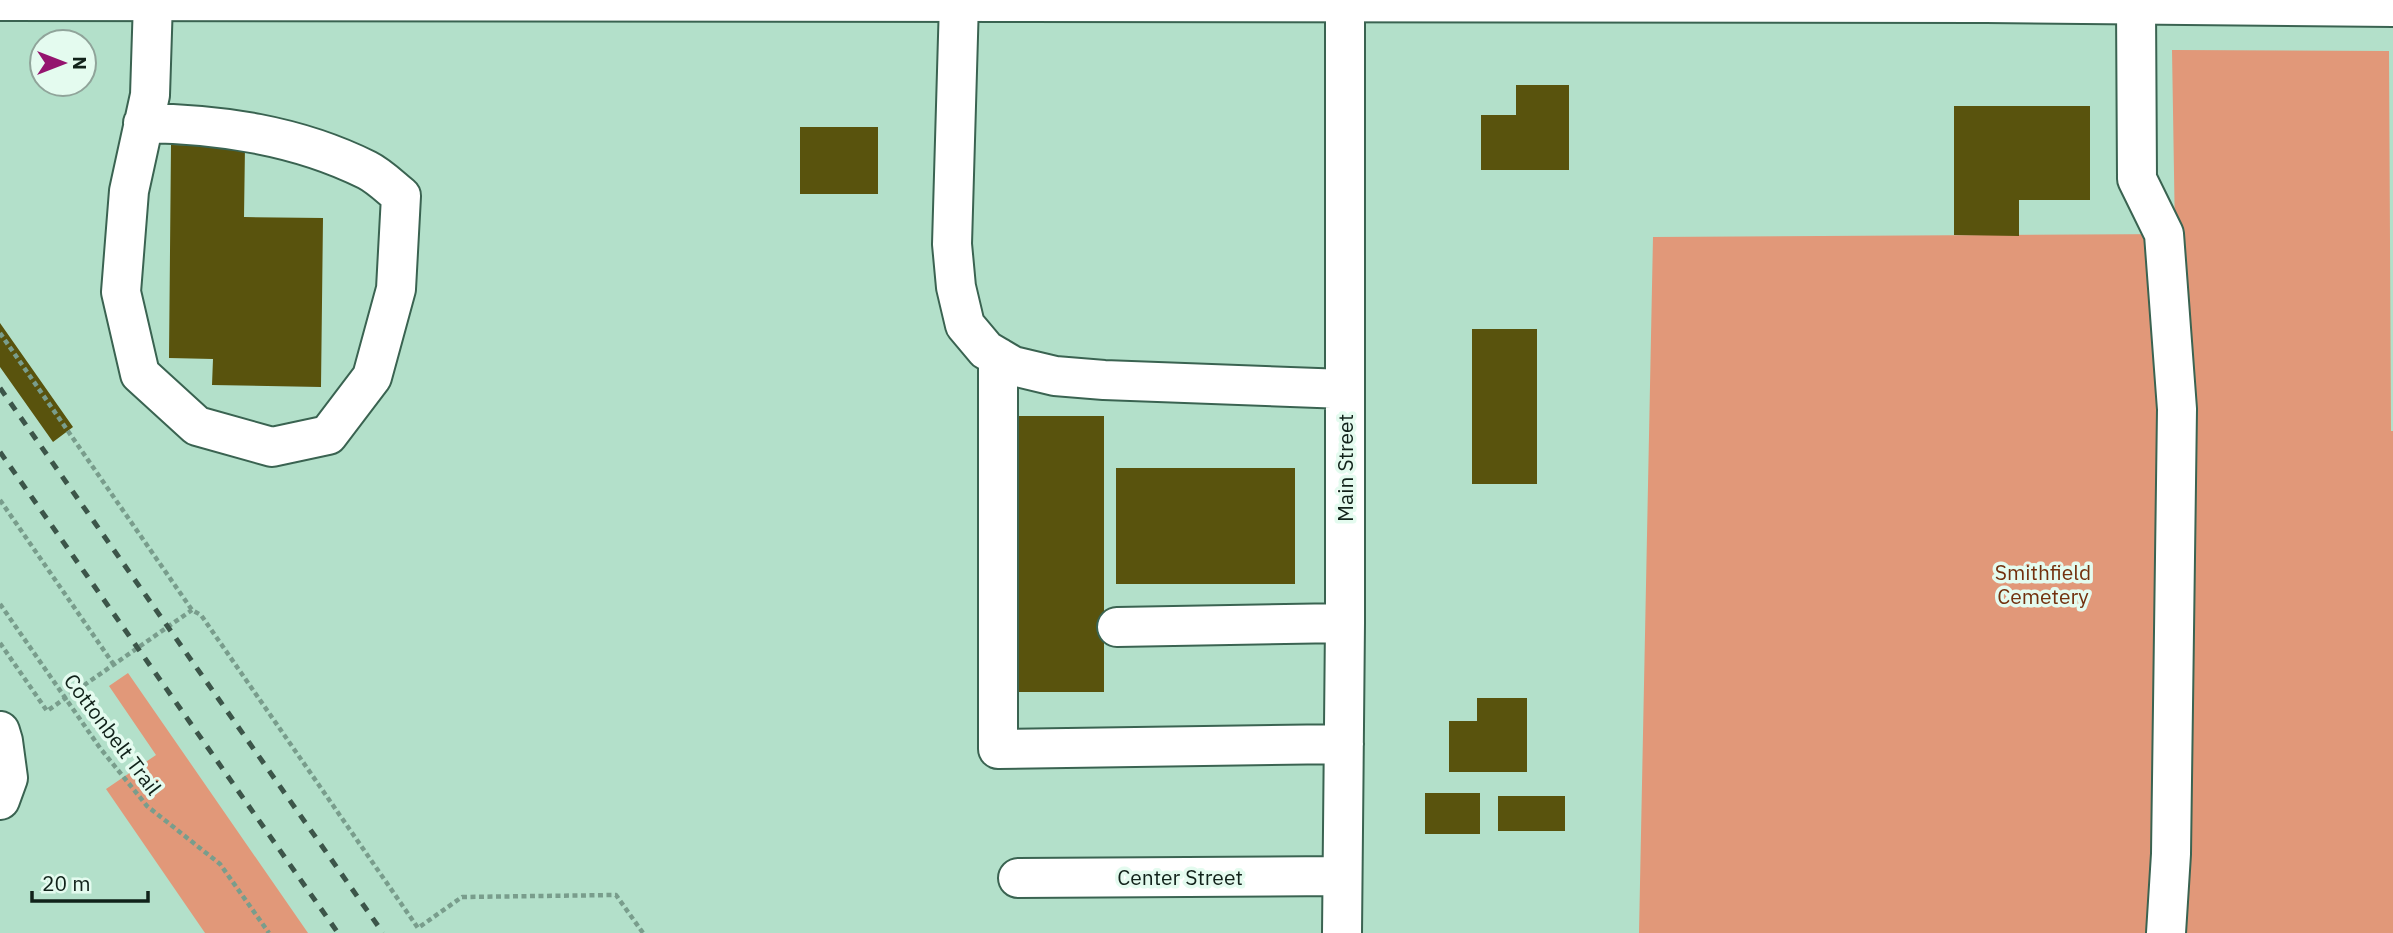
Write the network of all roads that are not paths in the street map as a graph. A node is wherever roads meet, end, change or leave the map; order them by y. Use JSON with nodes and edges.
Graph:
{"nodes":[{"id":1,"x":198,"y":0,"type":"edge"},
{"id":2,"x":0,"y":1,"type":"edge"},
{"id":3,"x":153,"y":1,"type":"edge"},
{"id":4,"x":400,"y":1,"type":"edge"},
{"id":5,"x":463,"y":1,"type":"edge"},
{"id":6,"x":746,"y":1,"type":"edge"},
{"id":7,"x":1109,"y":1,"type":"edge"},
{"id":8,"x":1201,"y":1,"type":"edge"},
{"id":9,"x":1345,"y":1,"type":"edge"},
{"id":10,"x":959,"y":2,"type":"junction"},
{"id":11,"x":1986,"y":2,"type":"edge"},
{"id":12,"x":2136,"y":6,"type":"junction"},
{"id":13,"x":2393,"y":7,"type":"edge"},
{"id":14,"x":143,"y":123,"type":"junction"},
{"id":15,"x":998,"y":357,"type":"junction"},
{"id":16,"x":1345,"y":389,"type":"junction"},
{"id":17,"x":1345,"y":623,"type":"junction"},
{"id":18,"x":1117,"y":627,"type":"dead end"},
{"id":19,"x":0,"y":731,"type":"edge"},
{"id":20,"x":1344,"y":744,"type":"junction"},
{"id":21,"x":0,"y":800,"type":"edge"},
{"id":22,"x":1342,"y":876,"type":"junction"},
{"id":23,"x":1018,"y":877,"type":"dead end"},
{"id":24,"x":1342,"y":933,"type":"edge"},
{"id":25,"x":2166,"y":933,"type":"edge"}],
"edges":[{"from":1,"to":3,"type":"main road"},
{"from":1,"to":4,"type":"main road"},
{"from":2,"to":3,"type":"main road"},
{"from":3,"to":14,"type":"main road"},
{"from":4,"to":5,"type":"main road"},
{"from":5,"to":6,"type":"main road"},
{"from":6,"to":10,"type":"main road"},
{"from":7,"to":8,"type":"main road"},
{"from":7,"to":10,"type":"main road"},
{"from":8,"to":9,"type":"main road"},
{"from":9,"to":11,"type":"main road"},
{"from":9,"to":16,"type":"main road","name":"Main Street"},
{"from":10,"to":15,"type":"main road"},
{"from":11,"to":12,"type":"main road"},
{"from":12,"to":13,"type":"main road"},
{"from":12,"to":25,"type":"main road"},
{"from":14,"to":14,"type":"main road"},
{"from":15,"to":16,"type":"main road"},
{"from":15,"to":20,"type":"main road"},
{"from":16,"to":17,"type":"main road","name":"Main Street"},
{"from":17,"to":18,"type":"main road"},
{"from":17,"to":20,"type":"main road","name":"Main Street"},
{"from":19,"to":21,"type":"main road"},
{"from":20,"to":22,"type":"main road","name":"Main Street"},
{"from":22,"to":23,"type":"main road","name":"Center Street"},
{"from":22,"to":24,"type":"main road","name":"Main Street"}]}
